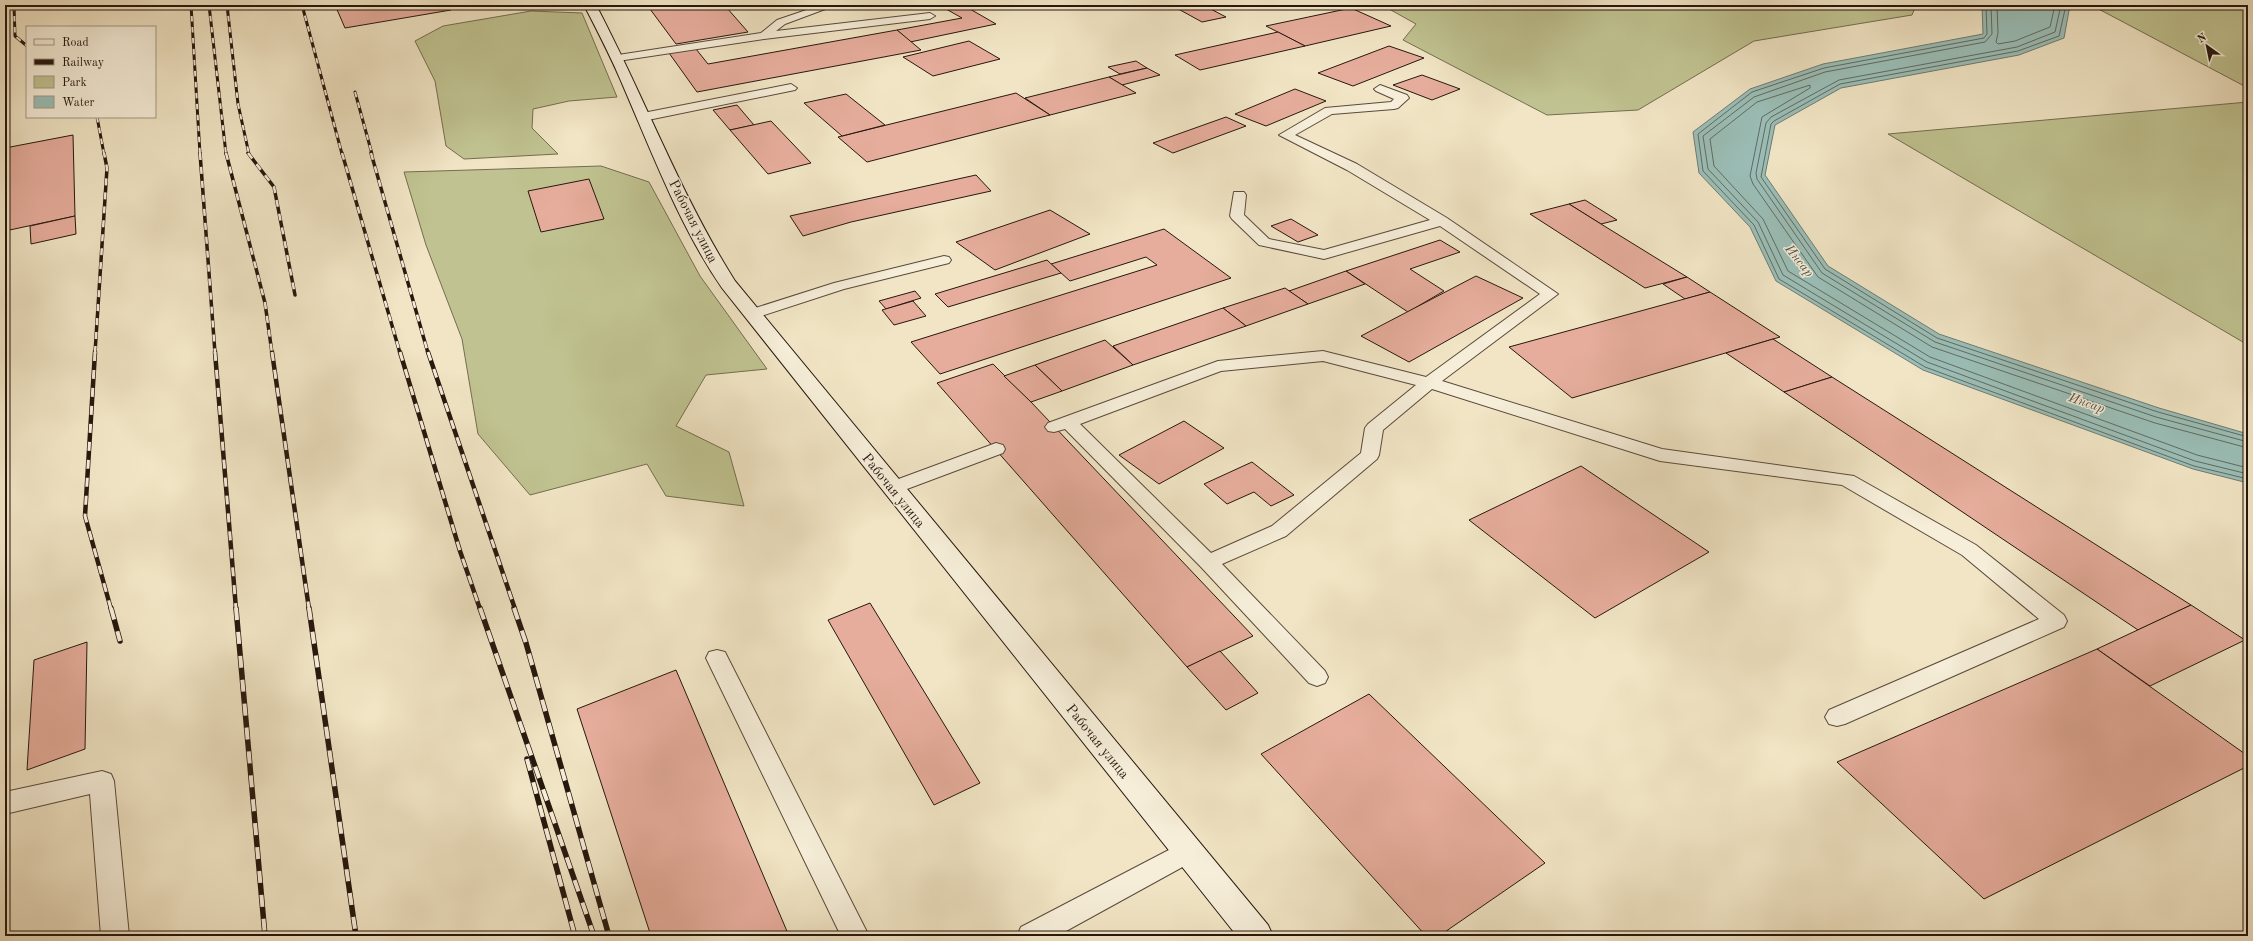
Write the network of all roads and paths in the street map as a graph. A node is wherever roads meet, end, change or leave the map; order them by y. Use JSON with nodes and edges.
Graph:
{"nodes":[{"id":1,"x":590,"y":5,"type":"edge"},
{"id":2,"x":831,"y":5,"type":"edge"},
{"id":3,"x":930,"y":16,"type":"dead end"},
{"id":4,"x":764,"y":36,"type":"junction"},
{"id":5,"x":618,"y":58,"type":"junction"},
{"id":6,"x":791,"y":88,"type":"dead end"},
{"id":7,"x":1380,"y":89,"type":"dead end"},
{"id":8,"x":643,"y":117,"type":"junction"},
{"id":9,"x":1238,"y":195,"type":"dead end"},
{"id":10,"x":1442,"y":221,"type":"junction"},
{"id":11,"x":944,"y":260,"type":"dead end"},
{"id":12,"x":752,"y":314,"type":"junction"},
{"id":13,"x":1429,"y":383,"type":"junction"},
{"id":14,"x":996,"y":449,"type":"dead end"},
{"id":15,"x":892,"y":488,"type":"junction"},
{"id":16,"x":1208,"y":562,"type":"junction"},
{"id":17,"x":717,"y":658,"type":"dead end"},
{"id":18,"x":1316,"y":677,"type":"dead end"},
{"id":19,"x":1837,"y":717,"type":"dead end"},
{"id":20,"x":5,"y":803,"type":"edge"},
{"id":21,"x":1188,"y":851,"type":"junction"},
{"id":22,"x":116,"y":936,"type":"edge"},
{"id":23,"x":855,"y":936,"type":"edge"},
{"id":24,"x":1031,"y":936,"type":"edge"},
{"id":25,"x":1257,"y":936,"type":"edge"}],
"edges":[{"from":1,"to":5,"type":"street","name":"Рабочая улица"},
{"from":2,"to":4,"type":"lane"},
{"from":3,"to":4,"type":"lane"},
{"from":4,"to":5,"type":"lane"},
{"from":5,"to":8,"type":"street","name":"Рабочая улица"},
{"from":6,"to":8,"type":"lane"},
{"from":7,"to":10,"type":"lane"},
{"from":8,"to":12,"type":"street","name":"Рабочая улица"},
{"from":9,"to":10,"type":"lane"},
{"from":10,"to":13,"type":"lane"},
{"from":11,"to":12,"type":"lane"},
{"from":12,"to":15,"type":"street","name":"Рабочая улица"},
{"from":13,"to":16,"type":"lane"},
{"from":13,"to":16,"type":"lane"},
{"from":13,"to":19,"type":"lane"},
{"from":14,"to":15,"type":"lane"},
{"from":15,"to":21,"type":"street","name":"Рабочая улица"},
{"from":16,"to":18,"type":"lane"},
{"from":17,"to":23,"type":"lane"},
{"from":20,"to":22,"type":"lane"},
{"from":21,"to":24,"type":"lane"},
{"from":21,"to":25,"type":"street","name":"Рабочая улица"}]}
